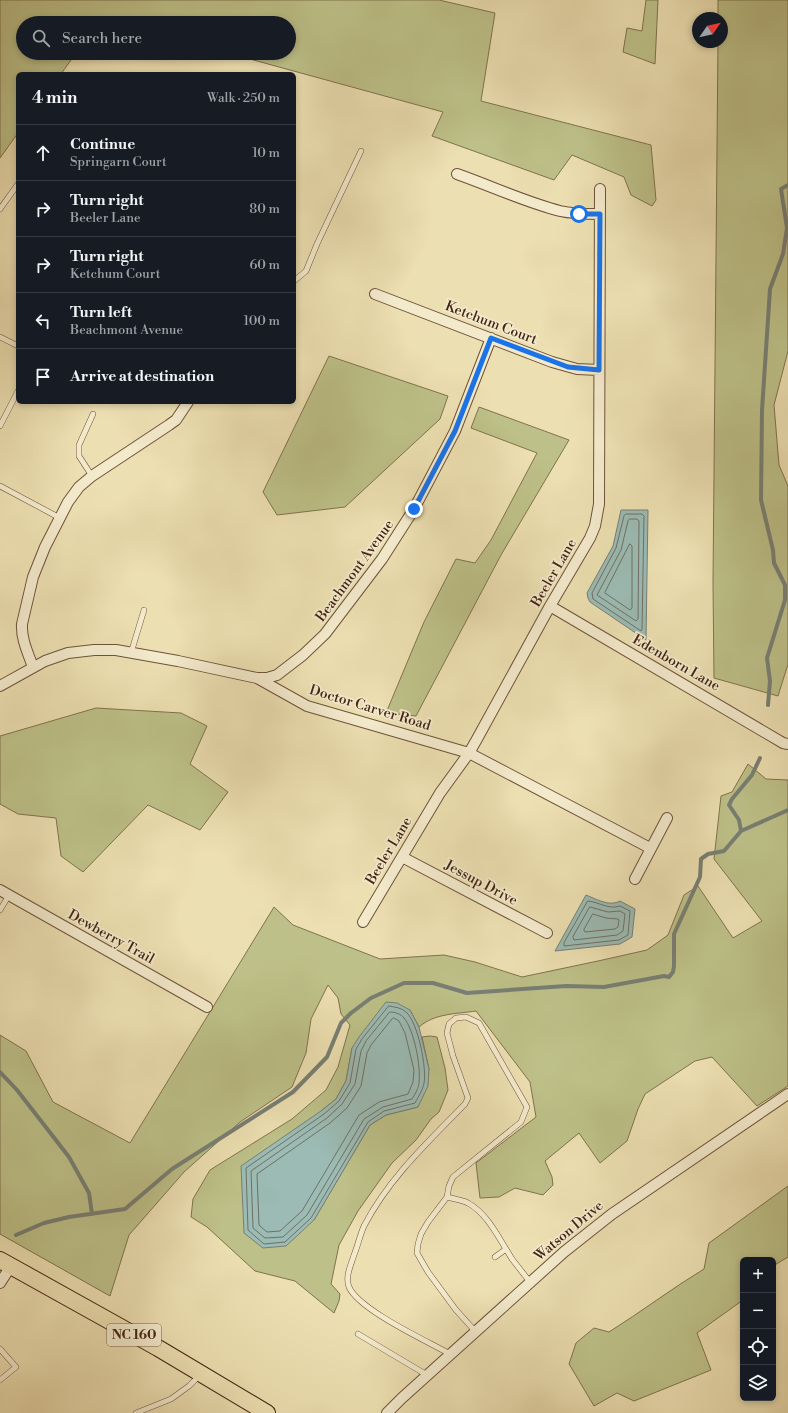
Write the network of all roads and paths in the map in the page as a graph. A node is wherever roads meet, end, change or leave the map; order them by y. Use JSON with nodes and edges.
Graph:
{"nodes":[{"id":1,"x":361,"y":151,"type":"dead end"},
{"id":2,"x":457,"y":174,"type":"dead end"},
{"id":3,"x":16,"y":187,"type":"edge"},
{"id":4,"x":600,"y":189,"type":"dead end"},
{"id":5,"x":0,"y":209,"type":"edge"},
{"id":6,"x":600,"y":214,"type":"junction"},
{"id":7,"x":296,"y":279,"type":"edge"},
{"id":8,"x":375,"y":294,"type":"dead end"},
{"id":9,"x":0,"y":338,"type":"edge"},
{"id":10,"x":491,"y":338,"type":"junction"},
{"id":11,"x":16,"y":345,"type":"edge"},
{"id":12,"x":599,"y":370,"type":"junction"},
{"id":13,"x":16,"y":395,"type":"edge"},
{"id":14,"x":187,"y":404,"type":"edge"},
{"id":15,"x":92,"y":414,"type":"dead end"},
{"id":16,"x":0,"y":426,"type":"edge"},
{"id":17,"x":92,"y":476,"type":"junction"},
{"id":18,"x":0,"y":486,"type":"edge"},
{"id":19,"x":60,"y":518,"type":"junction"},
{"id":20,"x":550,"y":606,"type":"junction"},
{"id":21,"x":144,"y":610,"type":"dead end"},
{"id":22,"x":131,"y":653,"type":"junction"},
{"id":23,"x":34,"y":667,"type":"junction"},
{"id":24,"x":257,"y":678,"type":"junction"},
{"id":25,"x":0,"y":686,"type":"edge"},
{"id":26,"x":788,"y":744,"type":"edge"},
{"id":27,"x":469,"y":753,"type":"junction"},
{"id":28,"x":667,"y":818,"type":"dead end"},
{"id":29,"x":650,"y":848,"type":"junction"},
{"id":30,"x":402,"y":857,"type":"junction"},
{"id":31,"x":635,"y":879,"type":"dead end"},
{"id":32,"x":0,"y":890,"type":"edge"},
{"id":33,"x":9,"y":895,"type":"junction"},
{"id":34,"x":0,"y":910,"type":"edge"},
{"id":35,"x":363,"y":922,"type":"dead end"},
{"id":36,"x":547,"y":933,"type":"dead end"},
{"id":37,"x":208,"y":1008,"type":"dead end"},
{"id":38,"x":788,"y":1094,"type":"edge"},
{"id":39,"x":447,"y":1198,"type":"junction"},
{"id":40,"x":506,"y":1249,"type":"junction"},
{"id":41,"x":496,"y":1257,"type":"dead end"},
{"id":42,"x":6,"y":1263,"type":"edge"},
{"id":43,"x":530,"y":1282,"type":"junction"},
{"id":44,"x":0,"y":1283,"type":"edge"},
{"id":45,"x":475,"y":1332,"type":"junction"},
{"id":46,"x":358,"y":1334,"type":"dead end"},
{"id":47,"x":0,"y":1349,"type":"edge"},
{"id":48,"x":450,"y":1354,"type":"junction"},
{"id":49,"x":201,"y":1374,"type":"junction"},
{"id":50,"x":427,"y":1375,"type":"junction"},
{"id":51,"x":0,"y":1380,"type":"edge"},
{"id":52,"x":136,"y":1413,"type":"edge"},
{"id":53,"x":267,"y":1413,"type":"edge"},
{"id":54,"x":387,"y":1413,"type":"edge"}],
"edges":[{"from":1,"to":7,"type":"lane"},
{"from":2,"to":6,"type":"street"},
{"from":3,"to":5,"type":"lane"},
{"from":4,"to":6,"type":"street","name":"Beeler Lane"},
{"from":6,"to":12,"type":"street","name":"Beeler Lane"},
{"from":8,"to":10,"type":"street","name":"Ketchum Court"},
{"from":9,"to":11,"type":"lane"},
{"from":10,"to":12,"type":"street","name":"Ketchum Court"},
{"from":10,"to":24,"type":"street","name":"Beachmont Avenue"},
{"from":12,"to":20,"type":"street","name":"Beeler Lane"},
{"from":13,"to":16,"type":"lane"},
{"from":14,"to":17,"type":"street"},
{"from":15,"to":17,"type":"lane"},
{"from":17,"to":19,"type":"street"},
{"from":18,"to":19,"type":"lane"},
{"from":19,"to":23,"type":"street"},
{"from":20,"to":26,"type":"street","name":"Edenborn Lane"},
{"from":20,"to":27,"type":"street","name":"Beeler Lane"},
{"from":21,"to":22,"type":"lane"},
{"from":22,"to":23,"type":"street","name":"Doctor Carver Road"},
{"from":22,"to":24,"type":"street","name":"Doctor Carver Road"},
{"from":23,"to":25,"type":"street","name":"Doctor Carver Road"},
{"from":24,"to":27,"type":"street","name":"Doctor Carver Road"},
{"from":27,"to":29,"type":"street","name":"Doctor Carver Road"},
{"from":27,"to":30,"type":"street","name":"Beeler Lane"},
{"from":28,"to":29,"type":"street"},
{"from":29,"to":31,"type":"street"},
{"from":30,"to":35,"type":"street","name":"Beeler Lane"},
{"from":30,"to":36,"type":"street","name":"Jessup Drive"},
{"from":32,"to":33,"type":"street","name":"Dewberry Trail"},
{"from":33,"to":34,"type":"lane"},
{"from":33,"to":37,"type":"street","name":"Dewberry Trail"},
{"from":38,"to":43,"type":"street","name":"Watson Drive"},
{"from":39,"to":40,"type":"lane"},
{"from":39,"to":45,"type":"lane"},
{"from":39,"to":48,"type":"lane"},
{"from":40,"to":41,"type":"lane"},
{"from":40,"to":43,"type":"lane"},
{"from":42,"to":44,"type":"street"},
{"from":42,"to":49,"type":"main road","number":"NC 160"},
{"from":43,"to":45,"type":"street","name":"Watson Drive"},
{"from":45,"to":48,"type":"street","name":"Watson Drive"},
{"from":46,"to":50,"type":"lane"},
{"from":47,"to":51,"type":"lane"},
{"from":48,"to":50,"type":"street","name":"Watson Drive"},
{"from":49,"to":52,"type":"lane"},
{"from":49,"to":53,"type":"main road","number":"NC 160"},
{"from":50,"to":54,"type":"street","name":"Watson Drive"}]}
